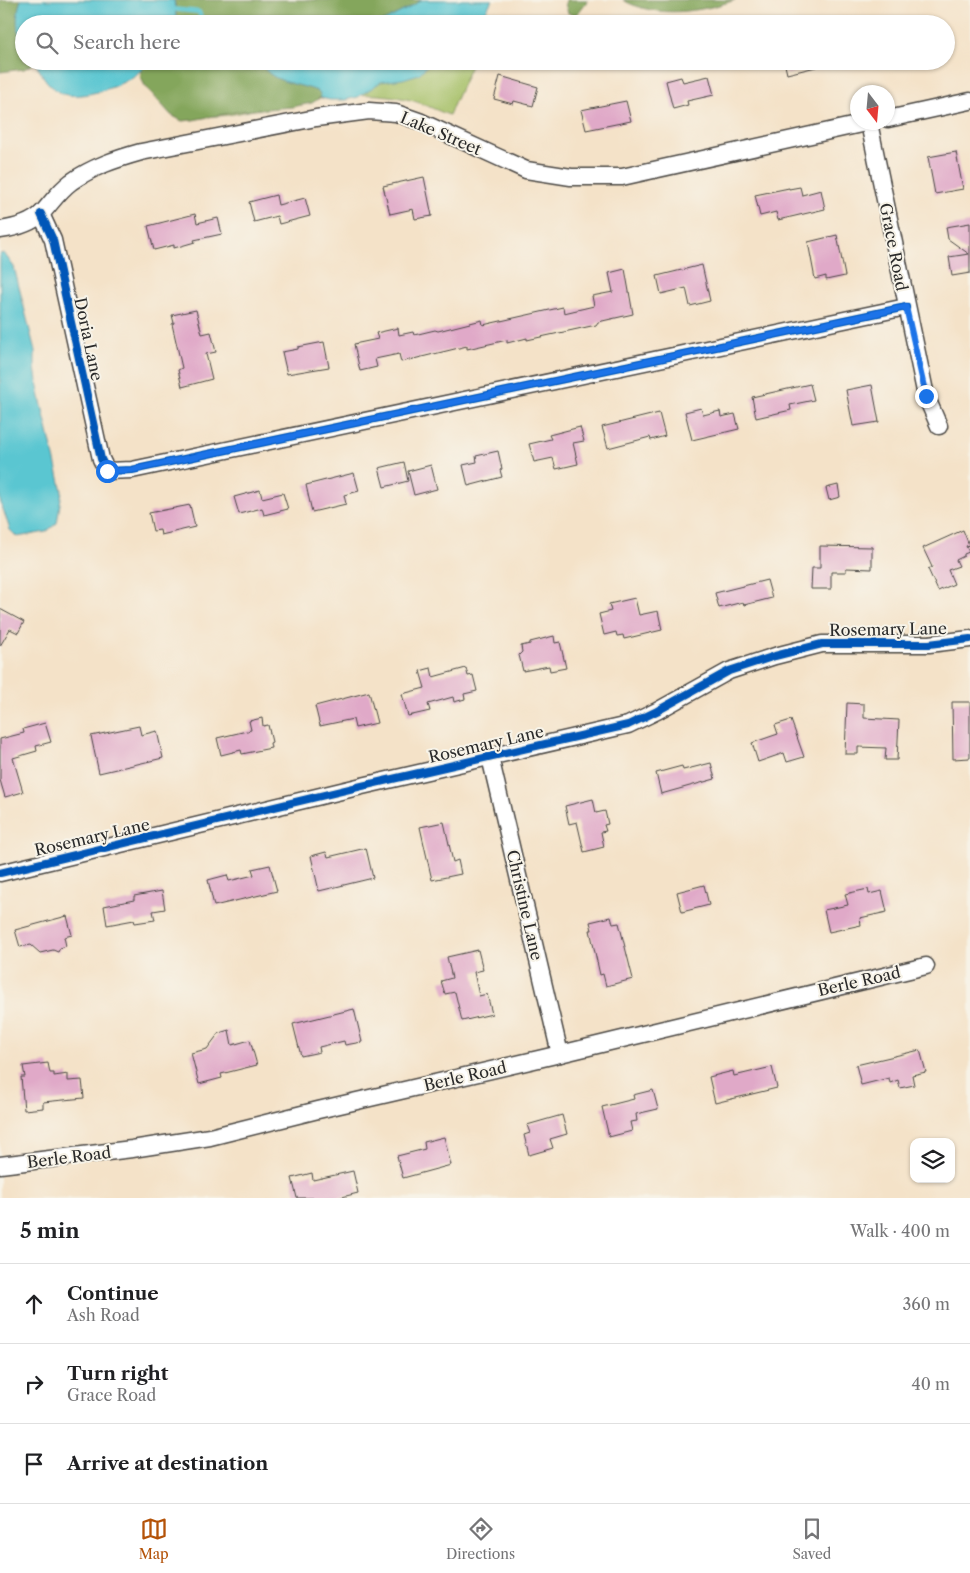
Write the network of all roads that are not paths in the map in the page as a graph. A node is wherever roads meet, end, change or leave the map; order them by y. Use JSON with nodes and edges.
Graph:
{"nodes":[{"id":1,"x":970,"y":100,"type":"edge"},
{"id":2,"x":895,"y":117,"type":"edge"},
{"id":3,"x":850,"y":127,"type":"edge"},
{"id":4,"x":870,"y":130,"type":"edge"},
{"id":5,"x":41,"y":214,"type":"junction"},
{"id":6,"x":0,"y":230,"type":"edge"},
{"id":7,"x":906,"y":307,"type":"junction"},
{"id":8,"x":939,"y":426,"type":"dead end"},
{"id":9,"x":970,"y":639,"type":"edge"},
{"id":10,"x":490,"y":757,"type":"junction"},
{"id":11,"x":0,"y":873,"type":"edge"},
{"id":12,"x":926,"y":966,"type":"dead end"},
{"id":13,"x":560,"y":1054,"type":"junction"},
{"id":14,"x":0,"y":1164,"type":"edge"}],
"edges":[{"from":1,"to":2,"type":"street"},
{"from":3,"to":5,"type":"street","name":"Lake Street"},
{"from":4,"to":7,"type":"street","name":"Grace Road"},
{"from":5,"to":6,"type":"street","name":"Lake Street"},
{"from":5,"to":7,"type":"street","name":"Doria Lane"},
{"from":7,"to":8,"type":"street","name":"Grace Road"},
{"from":9,"to":10,"type":"street","name":"Rosemary Lane"},
{"from":10,"to":11,"type":"street","name":"Rosemary Lane"},
{"from":10,"to":13,"type":"street","name":"Christine Lane"},
{"from":12,"to":13,"type":"street","name":"Berle Road"},
{"from":13,"to":14,"type":"street","name":"Berle Road"}]}
